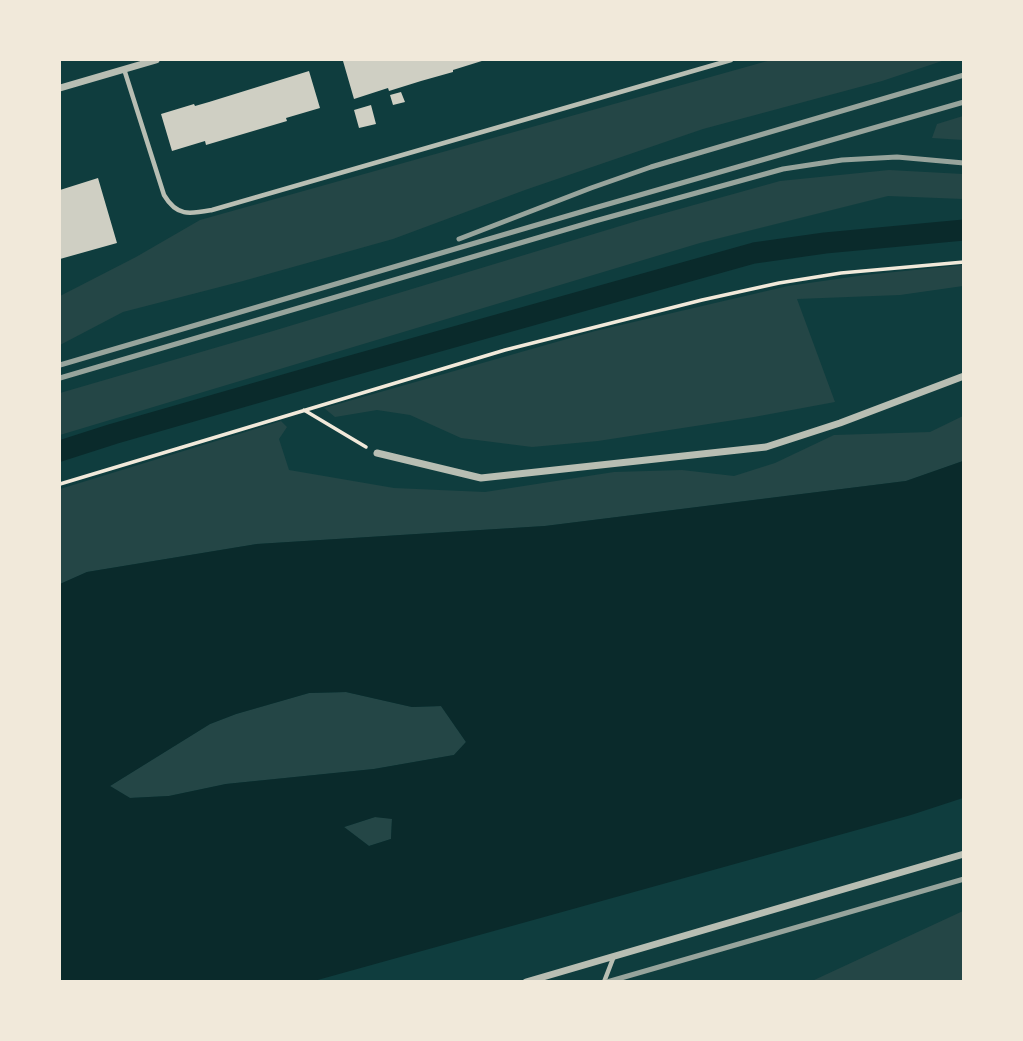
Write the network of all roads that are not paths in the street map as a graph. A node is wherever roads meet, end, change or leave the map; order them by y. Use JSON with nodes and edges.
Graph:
{"nodes":[{"id":1,"x":156,"y":60,"type":"edge"},
{"id":2,"x":731,"y":60,"type":"edge"},
{"id":3,"x":123,"y":69,"type":"junction"},
{"id":4,"x":60,"y":88,"type":"edge"},
{"id":5,"x":964,"y":376,"type":"edge"},
{"id":6,"x":377,"y":453,"type":"road end"},
{"id":7,"x":964,"y":854,"type":"edge"},
{"id":8,"x":614,"y":955,"type":"junction"},
{"id":9,"x":526,"y":982,"type":"edge"},
{"id":10,"x":604,"y":982,"type":"edge"}],
"edges":[{"from":1,"to":3,"type":"street"},
{"from":2,"to":3,"type":"lane"},
{"from":3,"to":4,"type":"street"},
{"from":5,"to":6,"type":"street"},
{"from":7,"to":8,"type":"street"},
{"from":8,"to":9,"type":"street"},
{"from":8,"to":10,"type":"lane"}]}
